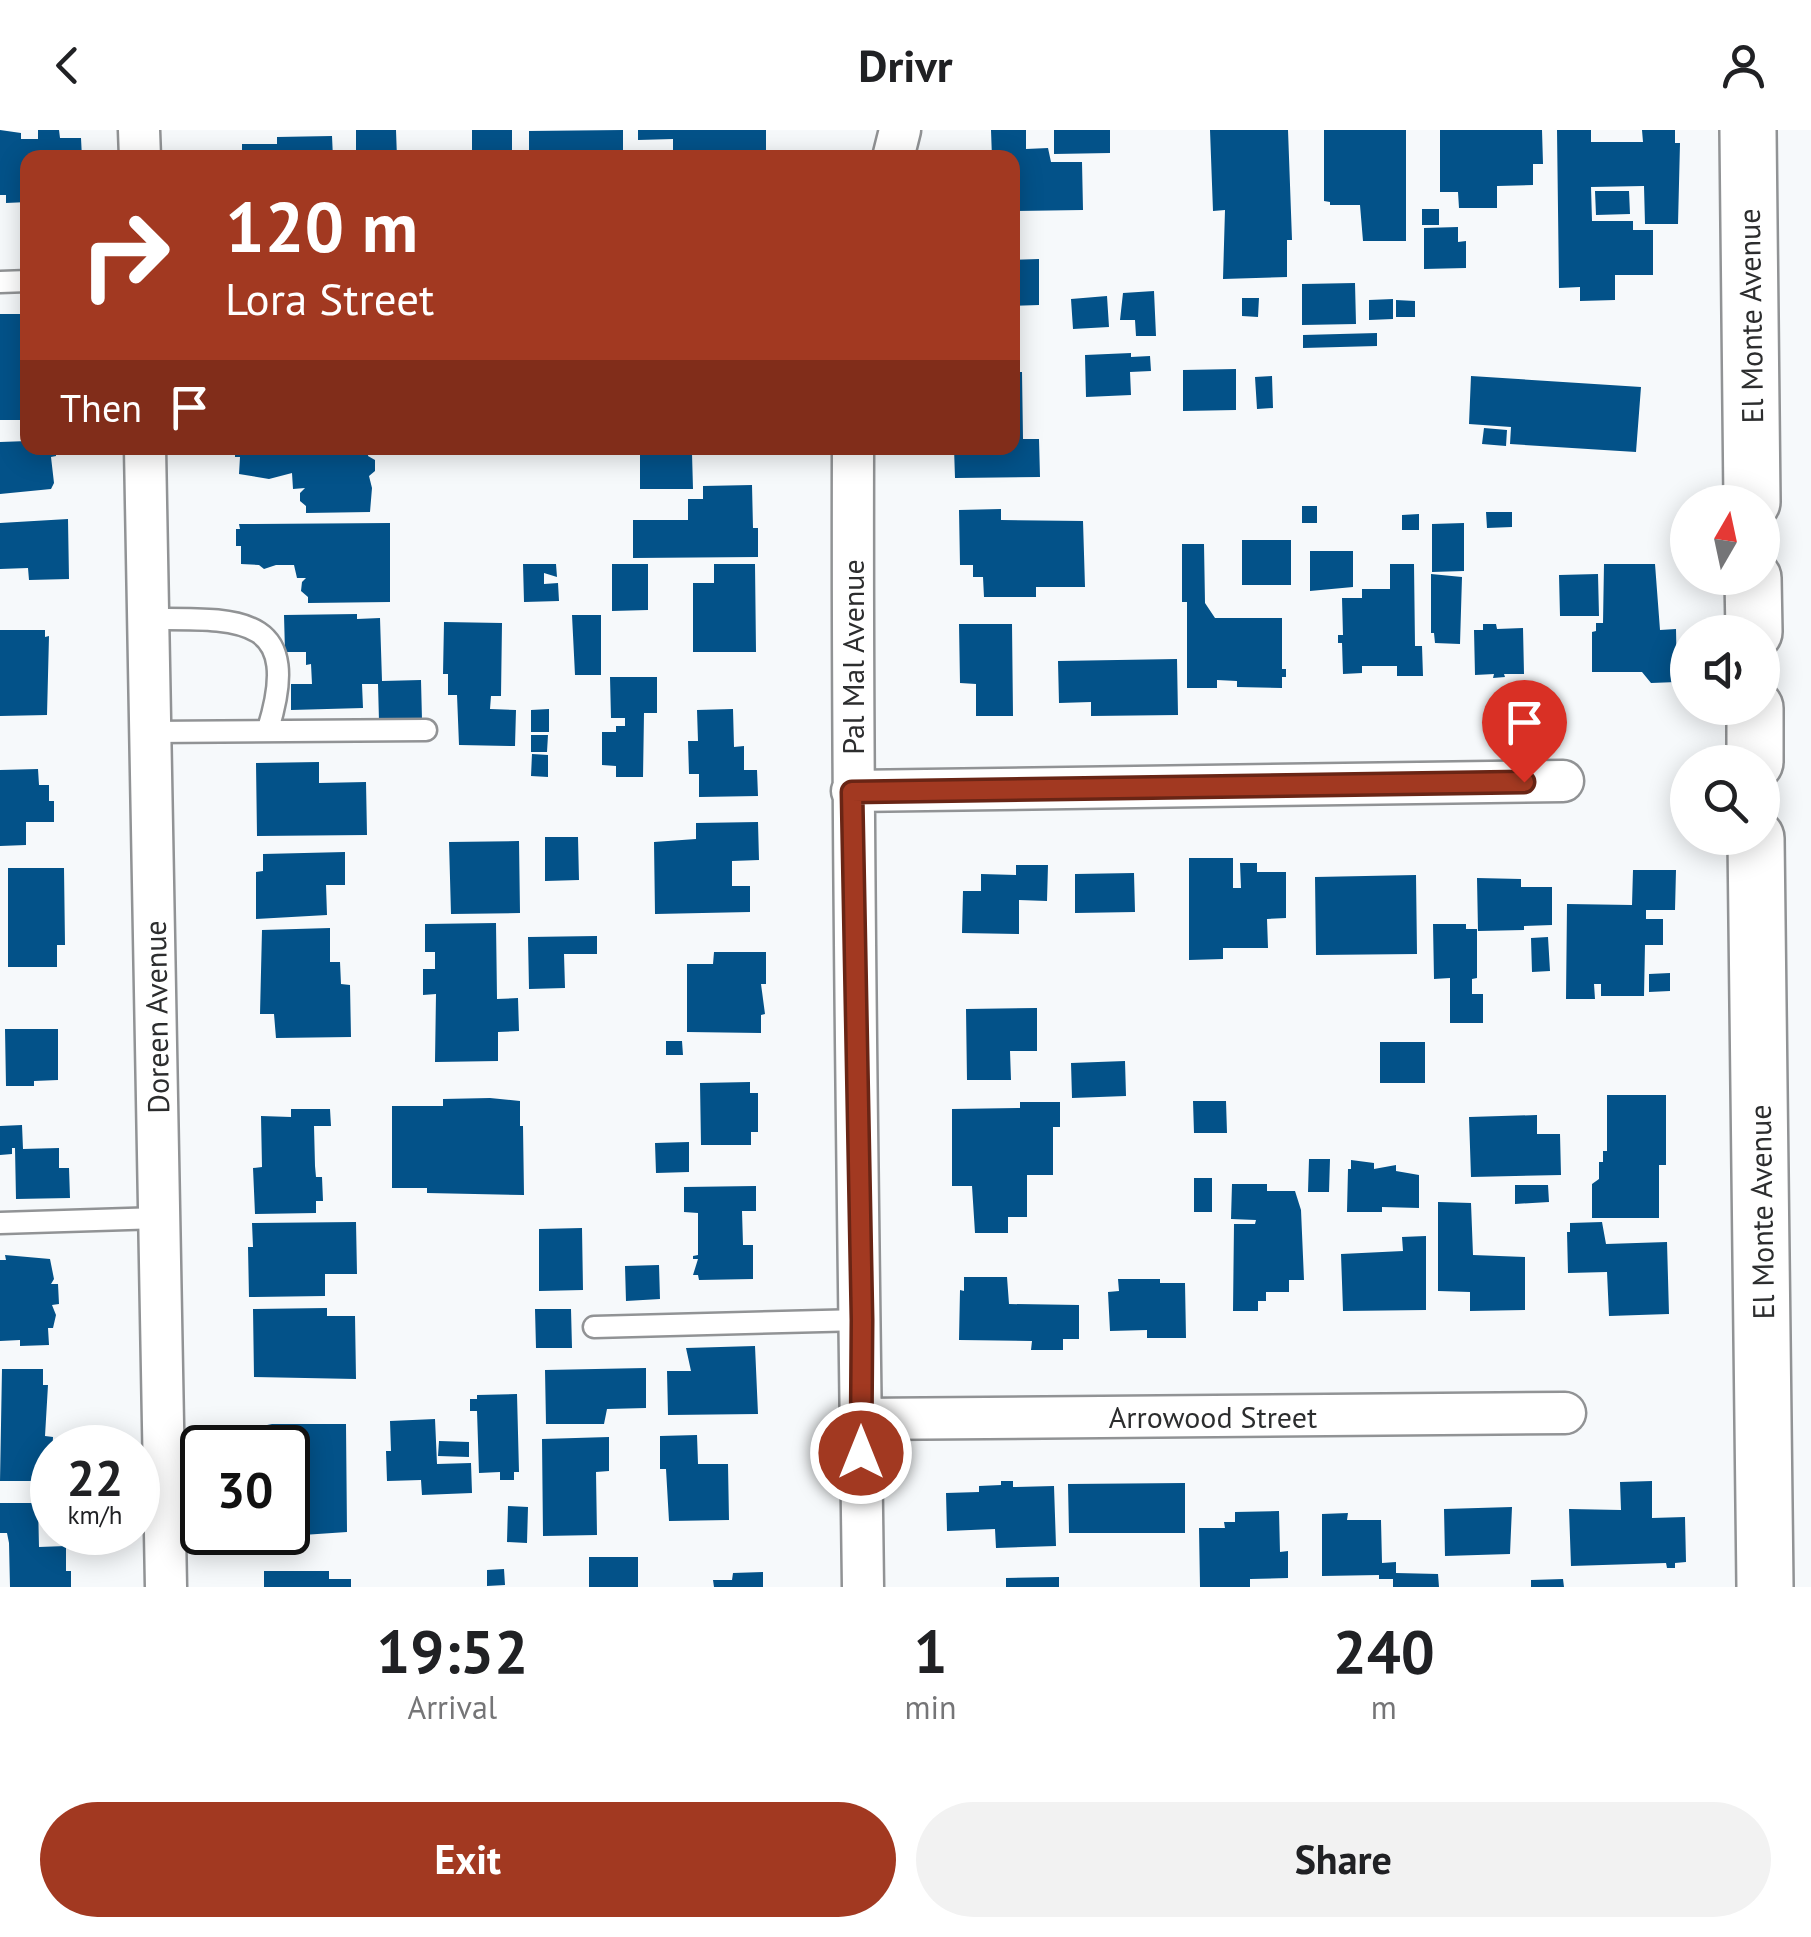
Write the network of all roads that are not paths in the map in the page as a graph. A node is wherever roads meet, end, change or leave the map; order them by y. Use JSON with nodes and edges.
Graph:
{"nodes":[{"id":1,"x":1748,"y":130,"type":"edge"},
{"id":2,"x":145,"y":455,"type":"edge"},
{"id":3,"x":852,"y":455,"type":"edge"},
{"id":4,"x":1752,"y":485,"type":"edge"},
{"id":5,"x":148,"y":618,"type":"junction"},
{"id":6,"x":268,"y":729,"type":"junction"},
{"id":7,"x":426,"y":730,"type":"dead end"},
{"id":8,"x":150,"y":732,"type":"junction"},
{"id":9,"x":1564,"y":782,"type":"dead end"},
{"id":10,"x":852,"y":792,"type":"junction"},
{"id":11,"x":1756,"y":855,"type":"edge"},
{"id":12,"x":160,"y":1218,"type":"junction"},
{"id":13,"x":0,"y":1223,"type":"edge"},
{"id":14,"x":862,"y":1320,"type":"junction"},
{"id":15,"x":594,"y":1327,"type":"dead end"},
{"id":16,"x":1566,"y":1413,"type":"dead end"},
{"id":17,"x":861,"y":1419,"type":"junction"},
{"id":18,"x":166,"y":1587,"type":"edge"},
{"id":19,"x":863,"y":1587,"type":"edge"},
{"id":20,"x":1765,"y":1587,"type":"edge"}],
"edges":[{"from":1,"to":4,"type":"street","name":"El Monte Avenue"},
{"from":2,"to":5,"type":"street","name":"Doreen Avenue"},
{"from":3,"to":10,"type":"street","name":"Pal Mal Avenue"},
{"from":5,"to":6,"type":"lane"},
{"from":5,"to":8,"type":"street","name":"Doreen Avenue"},
{"from":6,"to":7,"type":"lane"},
{"from":6,"to":8,"type":"lane"},
{"from":8,"to":12,"type":"street","name":"Doreen Avenue"},
{"from":9,"to":10,"type":"street"},
{"from":10,"to":14,"type":"street","name":"Pal Mal Avenue"},
{"from":11,"to":20,"type":"street","name":"El Monte Avenue"},
{"from":12,"to":13,"type":"lane"},
{"from":12,"to":18,"type":"street","name":"Doreen Avenue"},
{"from":14,"to":15,"type":"lane"},
{"from":14,"to":17,"type":"street","name":"Pal Mal Avenue"},
{"from":16,"to":17,"type":"street","name":"Arrowood Street"},
{"from":17,"to":19,"type":"street","name":"Pal Mal Avenue"}]}
